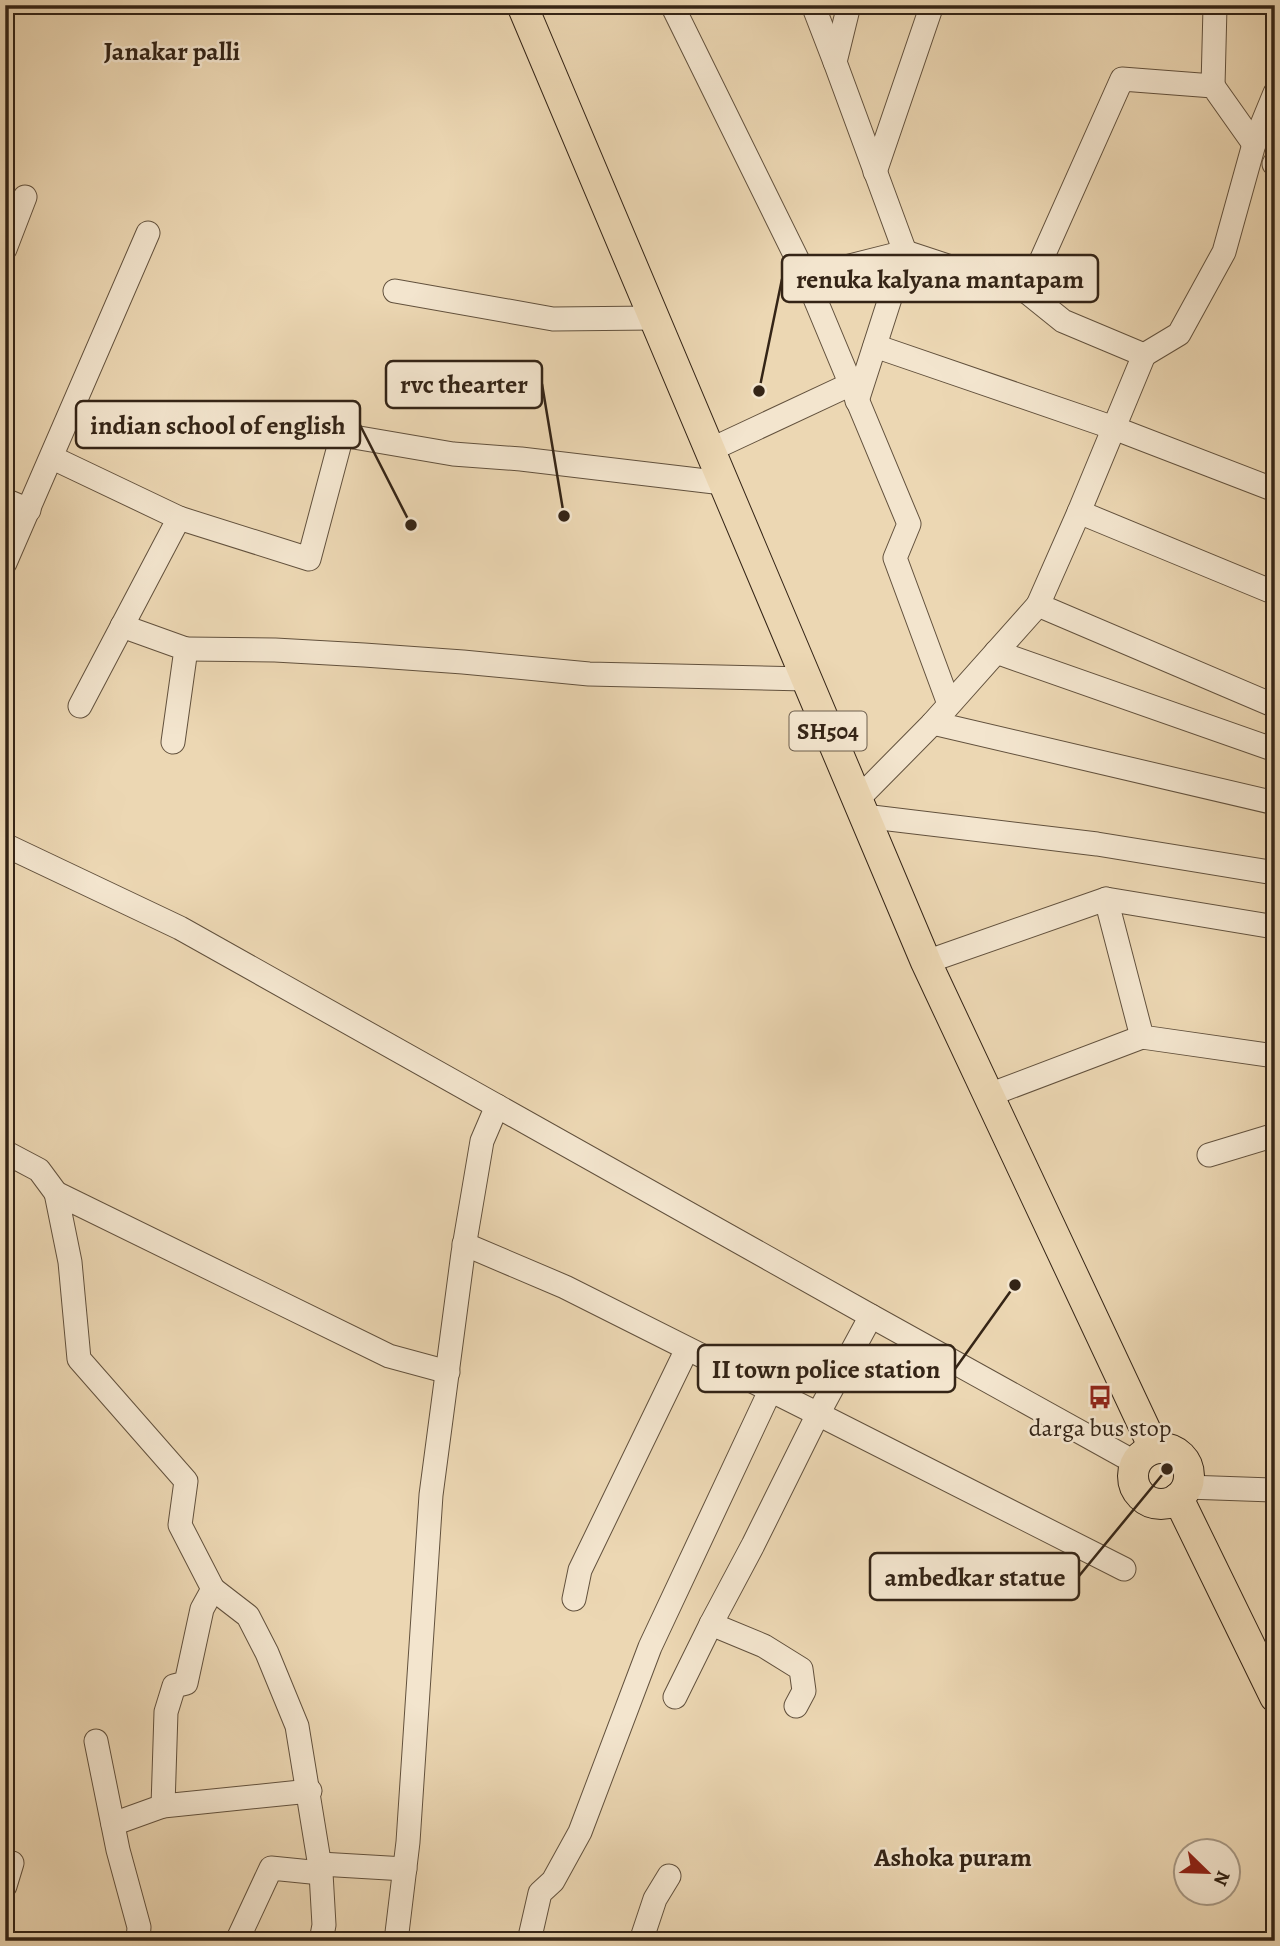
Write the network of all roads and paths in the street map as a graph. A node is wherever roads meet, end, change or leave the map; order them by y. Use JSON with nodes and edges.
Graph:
{"nodes":[{"id":1,"x":672,"y":5,"type":"edge"},
{"id":2,"x":813,"y":5,"type":"edge"},
{"id":3,"x":849,"y":5,"type":"edge"},
{"id":4,"x":932,"y":5,"type":"edge"},
{"id":5,"x":525,"y":6,"type":"edge"},
{"id":6,"x":1213,"y":6,"type":"edge"},
{"id":7,"x":835,"y":62,"type":"junction"},
{"id":8,"x":1213,"y":86,"type":"junction"},
{"id":9,"x":1275,"y":93,"type":"edge"},
{"id":10,"x":1254,"y":144,"type":"junction"},
{"id":11,"x":875,"y":172,"type":"junction"},
{"id":12,"x":25,"y":197,"type":"dead end"},
{"id":13,"x":148,"y":233,"type":"dead end"},
{"id":14,"x":5,"y":249,"type":"edge"},
{"id":15,"x":905,"y":252,"type":"junction"},
{"id":16,"x":806,"y":277,"type":"junction"},
{"id":17,"x":395,"y":291,"type":"dead end"},
{"id":18,"x":1027,"y":292,"type":"junction"},
{"id":19,"x":654,"y":318,"type":"junction"},
{"id":20,"x":875,"y":346,"type":"junction"},
{"id":21,"x":1144,"y":355,"type":"junction"},
{"id":22,"x":854,"y":393,"type":"junction"},
{"id":23,"x":1114,"y":428,"type":"junction"},
{"id":24,"x":710,"y":450,"type":"junction"},
{"id":25,"x":52,"y":458,"type":"junction"},
{"id":26,"x":723,"y":483,"type":"junction"},
{"id":27,"x":1275,"y":490,"type":"edge"},
{"id":28,"x":5,"y":500,"type":"edge"},
{"id":29,"x":29,"y":510,"type":"junction"},
{"id":30,"x":1079,"y":512,"type":"junction"},
{"id":31,"x":179,"y":518,"type":"junction"},
{"id":32,"x":5,"y":563,"type":"edge"},
{"id":33,"x":1275,"y":593,"type":"edge"},
{"id":34,"x":1038,"y":605,"type":"junction"},
{"id":35,"x":122,"y":626,"type":"junction"},
{"id":36,"x":186,"y":649,"type":"junction"},
{"id":37,"x":996,"y":652,"type":"junction"},
{"id":38,"x":806,"y":679,"type":"junction"},
{"id":39,"x":949,"y":704,"type":"junction"},
{"id":40,"x":80,"y":706,"type":"dead end"},
{"id":41,"x":1275,"y":706,"type":"edge"},
{"id":42,"x":933,"y":723,"type":"junction"},
{"id":43,"x":173,"y":742,"type":"dead end"},
{"id":44,"x":1275,"y":750,"type":"edge"},
{"id":45,"x":1275,"y":803,"type":"edge"},
{"id":46,"x":861,"y":808,"type":"junction"},
{"id":47,"x":5,"y":845,"type":"edge"},
{"id":48,"x":1275,"y":873,"type":"edge"},
{"id":49,"x":1105,"y":899,"type":"junction"},
{"id":50,"x":1275,"y":927,"type":"edge"},
{"id":51,"x":926,"y":962,"type":"junction"},
{"id":52,"x":1142,"y":1037,"type":"junction"},
{"id":53,"x":1275,"y":1056,"type":"edge"},
{"id":54,"x":989,"y":1095,"type":"junction"},
{"id":55,"x":497,"y":1106,"type":"junction"},
{"id":56,"x":1275,"y":1135,"type":"edge"},
{"id":57,"x":5,"y":1152,"type":"edge"},
{"id":58,"x":1209,"y":1155,"type":"dead end"},
{"id":59,"x":57,"y":1193,"type":"junction"},
{"id":60,"x":464,"y":1244,"type":"junction"},
{"id":61,"x":871,"y":1316,"type":"junction"},
{"id":62,"x":687,"y":1349,"type":"junction"},
{"id":63,"x":448,"y":1372,"type":"junction"},
{"id":64,"x":770,"y":1391,"type":"junction"},
{"id":65,"x":818,"y":1415,"type":"junction"},
{"id":66,"x":1145,"y":1455,"type":"junction"},
{"id":67,"x":1275,"y":1490,"type":"edge"},
{"id":68,"x":1182,"y":1493,"type":"junction"},
{"id":69,"x":1124,"y":1569,"type":"dead end"},
{"id":70,"x":213,"y":1589,"type":"junction"},
{"id":71,"x":574,"y":1600,"type":"dead end"},
{"id":72,"x":711,"y":1623,"type":"junction"},
{"id":73,"x":675,"y":1697,"type":"dead end"},
{"id":74,"x":1275,"y":1697,"type":"edge"},
{"id":75,"x":796,"y":1706,"type":"dead end"},
{"id":76,"x":96,"y":1741,"type":"dead end"},
{"id":77,"x":310,"y":1791,"type":"junction"},
{"id":78,"x":163,"y":1806,"type":"junction"},
{"id":79,"x":113,"y":1824,"type":"junction"},
{"id":80,"x":12,"y":1863,"type":"dead end"},
{"id":81,"x":320,"y":1868,"type":"junction"},
{"id":82,"x":405,"y":1869,"type":"junction"},
{"id":83,"x":669,"y":1876,"type":"dead end"},
{"id":84,"x":5,"y":1886,"type":"edge"},
{"id":85,"x":138,"y":1941,"type":"edge"},
{"id":86,"x":237,"y":1941,"type":"edge"},
{"id":87,"x":321,"y":1941,"type":"edge"},
{"id":88,"x":396,"y":1941,"type":"edge"},
{"id":89,"x":529,"y":1941,"type":"edge"},
{"id":90,"x":641,"y":1941,"type":"edge"}],
"edges":[{"from":1,"to":16,"type":"street"},
{"from":2,"to":7,"type":"street"},
{"from":3,"to":7,"type":"street"},
{"from":4,"to":11,"type":"street"},
{"from":5,"to":19,"type":"main road","number":"SH504"},
{"from":6,"to":8,"type":"street"},
{"from":7,"to":11,"type":"street"},
{"from":8,"to":10,"type":"street"},
{"from":8,"to":18,"type":"street"},
{"from":9,"to":10,"type":"street"},
{"from":10,"to":21,"type":"street"},
{"from":11,"to":15,"type":"street"},
{"from":12,"to":14,"type":"street"},
{"from":13,"to":25,"type":"street"},
{"from":15,"to":16,"type":"street"},
{"from":15,"to":18,"type":"street"},
{"from":15,"to":20,"type":"street"},
{"from":16,"to":22,"type":"street"},
{"from":17,"to":19,"type":"street"},
{"from":18,"to":21,"type":"street"},
{"from":19,"to":24,"type":"main road","number":"SH504"},
{"from":20,"to":22,"type":"street"},
{"from":20,"to":23,"type":"street"},
{"from":21,"to":23,"type":"street"},
{"from":22,"to":24,"type":"street"},
{"from":22,"to":39,"type":"street"},
{"from":23,"to":27,"type":"street"},
{"from":23,"to":30,"type":"street"},
{"from":24,"to":26,"type":"main road","number":"SH504"},
{"from":25,"to":29,"type":"street"},
{"from":25,"to":31,"type":"street"},
{"from":26,"to":31,"type":"street"},
{"from":26,"to":38,"type":"main road","number":"SH504"},
{"from":28,"to":29,"type":"street"},
{"from":29,"to":32,"type":"street"},
{"from":30,"to":33,"type":"street"},
{"from":30,"to":34,"type":"street"},
{"from":31,"to":35,"type":"street"},
{"from":34,"to":37,"type":"street"},
{"from":34,"to":41,"type":"street"},
{"from":35,"to":36,"type":"street"},
{"from":35,"to":40,"type":"street"},
{"from":36,"to":38,"type":"street"},
{"from":36,"to":43,"type":"street"},
{"from":37,"to":39,"type":"street"},
{"from":37,"to":44,"type":"street"},
{"from":38,"to":46,"type":"main road","number":"SH504"},
{"from":39,"to":42,"type":"street"},
{"from":42,"to":45,"type":"street"},
{"from":42,"to":46,"type":"street"},
{"from":46,"to":48,"type":"street"},
{"from":46,"to":51,"type":"main road","number":"SH504"},
{"from":47,"to":55,"type":"street"},
{"from":49,"to":50,"type":"street"},
{"from":49,"to":51,"type":"street"},
{"from":49,"to":52,"type":"street"},
{"from":51,"to":54,"type":"main road","number":"SH504"},
{"from":52,"to":53,"type":"street"},
{"from":52,"to":54,"type":"street"},
{"from":54,"to":66,"type":"main road","number":"SH504"},
{"from":55,"to":60,"type":"street"},
{"from":55,"to":61,"type":"street"},
{"from":56,"to":58,"type":"street"},
{"from":57,"to":59,"type":"street"},
{"from":59,"to":63,"type":"street"},
{"from":59,"to":70,"type":"street"},
{"from":60,"to":62,"type":"street"},
{"from":60,"to":63,"type":"street"},
{"from":61,"to":65,"type":"street"},
{"from":61,"to":66,"type":"street"},
{"from":62,"to":64,"type":"street"},
{"from":62,"to":71,"type":"street"},
{"from":63,"to":82,"type":"street"},
{"from":64,"to":65,"type":"street"},
{"from":64,"to":89,"type":"street"},
{"from":65,"to":69,"type":"street"},
{"from":65,"to":72,"type":"street"},
{"from":66,"to":68,"type":"main road"},
{"from":66,"to":68,"type":"main road","number":"SH504"},
{"from":67,"to":68,"type":"street"},
{"from":68,"to":74,"type":"main road"},
{"from":70,"to":77,"type":"street"},
{"from":70,"to":78,"type":"street"},
{"from":72,"to":73,"type":"street"},
{"from":72,"to":75,"type":"street"},
{"from":76,"to":79,"type":"street"},
{"from":77,"to":78,"type":"street"},
{"from":77,"to":81,"type":"street"},
{"from":78,"to":79,"type":"street"},
{"from":79,"to":85,"type":"street"},
{"from":80,"to":84,"type":"street"},
{"from":81,"to":82,"type":"street"},
{"from":81,"to":86,"type":"street"},
{"from":81,"to":87,"type":"street"},
{"from":82,"to":88,"type":"street"},
{"from":83,"to":90,"type":"street"}]}
